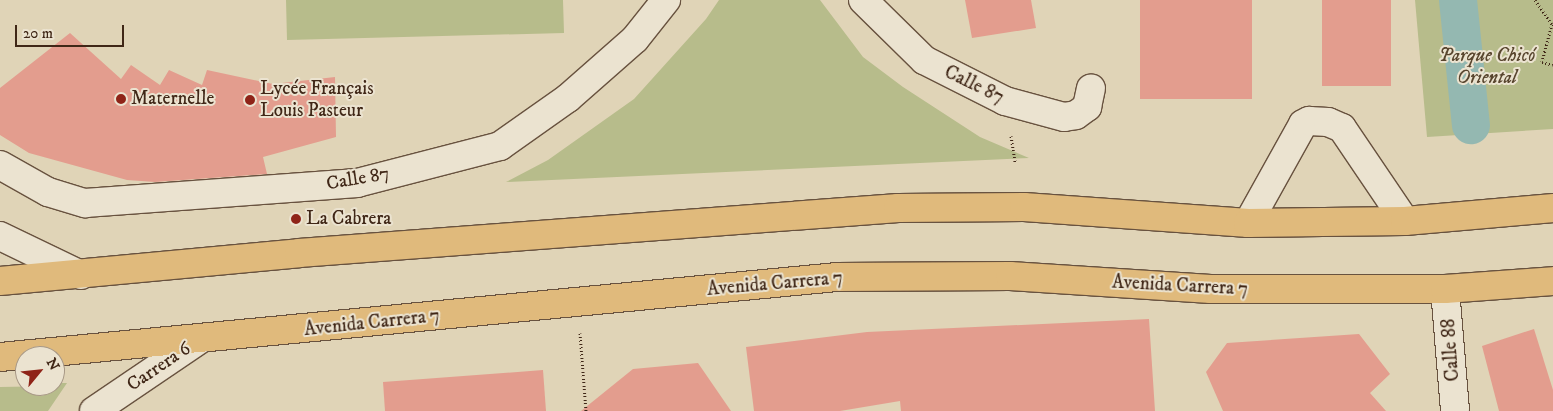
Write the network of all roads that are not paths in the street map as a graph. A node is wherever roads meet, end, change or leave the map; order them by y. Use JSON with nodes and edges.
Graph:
{"nodes":[{"id":1,"x":666,"y":0,"type":"edge"},
{"id":2,"x":863,"y":0,"type":"edge"},
{"id":3,"x":1091,"y":88,"type":"dead end"},
{"id":4,"x":0,"y":165,"type":"edge"},
{"id":5,"x":1553,"y":208,"type":"edge"},
{"id":6,"x":1405,"y":221,"type":"junction"},
{"id":7,"x":1248,"y":223,"type":"junction"},
{"id":8,"x":0,"y":236,"type":"edge"},
{"id":9,"x":81,"y":275,"type":"junction"},
{"id":10,"x":0,"y":281,"type":"edge"},
{"id":11,"x":1553,"y":281,"type":"edge"},
{"id":12,"x":1445,"y":289,"type":"junction"},
{"id":13,"x":199,"y":340,"type":"junction"},
{"id":14,"x":0,"y":357,"type":"edge"},
{"id":15,"x":94,"y":411,"type":"edge"},
{"id":16,"x":1455,"y":411,"type":"edge"}],
"edges":[{"from":1,"to":4,"type":"street","name":"Calle 87"},
{"from":2,"to":3,"type":"street","name":"Calle 87"},
{"from":5,"to":6,"type":"main road"},
{"from":6,"to":7,"type":"main road"},
{"from":6,"to":7,"type":"street"},
{"from":7,"to":9,"type":"main road"},
{"from":8,"to":9,"type":"street"},
{"from":9,"to":10,"type":"main road"},
{"from":11,"to":12,"type":"main road","name":"Avenida Carrera 7"},
{"from":12,"to":13,"type":"main road","name":"Avenida Carrera 7"},
{"from":12,"to":16,"type":"street","name":"Calle 88"},
{"from":13,"to":14,"type":"main road","name":"Avenida Carrera 7"},
{"from":13,"to":15,"type":"street","name":"Carrera 6"}]}
